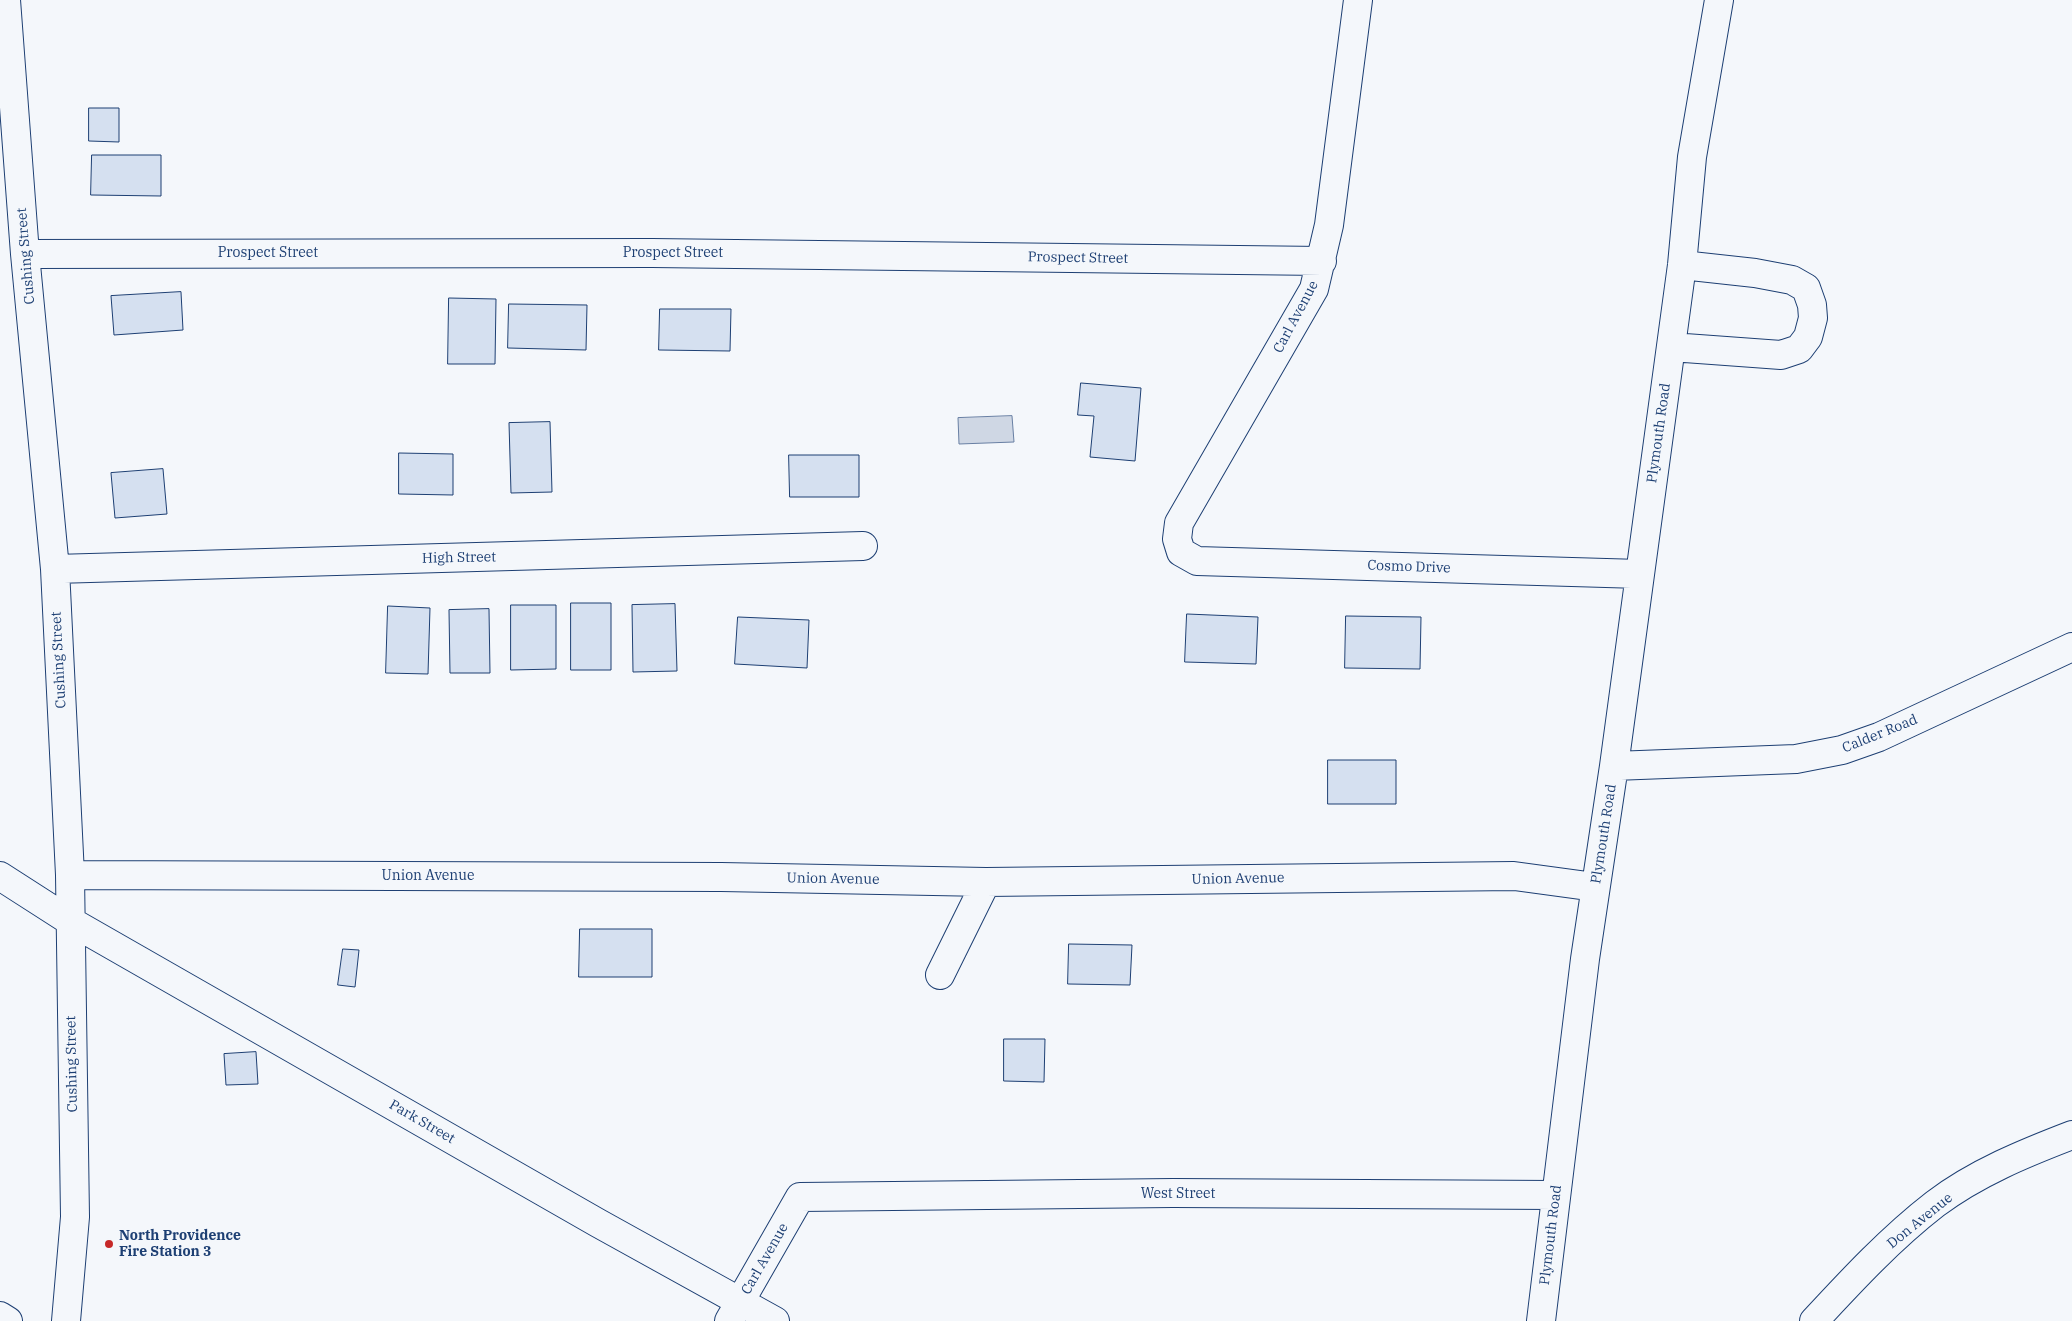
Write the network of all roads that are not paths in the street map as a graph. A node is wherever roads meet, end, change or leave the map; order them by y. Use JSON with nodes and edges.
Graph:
{"nodes":[{"id":1,"x":6,"y":0,"type":"edge"},
{"id":2,"x":1358,"y":0,"type":"edge"},
{"id":3,"x":1719,"y":0,"type":"edge"},
{"id":4,"x":25,"y":254,"type":"junction"},
{"id":5,"x":1322,"y":261,"type":"junction"},
{"id":6,"x":1682,"y":265,"type":"junction"},
{"id":7,"x":1671,"y":348,"type":"junction"},
{"id":8,"x":863,"y":546,"type":"dead end"},
{"id":9,"x":1181,"y":552,"type":"joint"},
{"id":10,"x":55,"y":569,"type":"junction"},
{"id":11,"x":1640,"y":574,"type":"junction"},
{"id":12,"x":2072,"y":646,"type":"edge"},
{"id":13,"x":1614,"y":766,"type":"junction"},
{"id":14,"x":70,"y":875,"type":"junction"},
{"id":15,"x":0,"y":876,"type":"edge"},
{"id":16,"x":986,"y":882,"type":"junction"},
{"id":17,"x":1596,"y":887,"type":"junction"},
{"id":18,"x":70,"y":921,"type":"junction"},
{"id":19,"x":940,"y":975,"type":"dead end"},
{"id":20,"x":2072,"y":1135,"type":"edge"},
{"id":21,"x":1555,"y":1195,"type":"junction"},
{"id":22,"x":800,"y":1197,"type":"joint"},
{"id":23,"x":735,"y":1311,"type":"edge"},
{"id":24,"x":0,"y":1316,"type":"edge"},
{"id":25,"x":8,"y":1321,"type":"edge"},
{"id":26,"x":66,"y":1321,"type":"edge"},
{"id":27,"x":775,"y":1321,"type":"edge"},
{"id":28,"x":1541,"y":1321,"type":"edge"},
{"id":29,"x":1814,"y":1321,"type":"edge"}],
"edges":[{"from":1,"to":4,"type":"street","name":"Cushing Street"},
{"from":2,"to":5,"type":"street","name":"Carl Avenue"},
{"from":3,"to":6,"type":"street","name":"Plymouth Road"},
{"from":4,"to":5,"type":"street","name":"Prospect Street"},
{"from":4,"to":10,"type":"street","name":"Cushing Street"},
{"from":5,"to":9,"type":"street","name":"Carl Avenue"},
{"from":6,"to":7,"type":"street","name":"Plymouth Road"},
{"from":6,"to":7,"type":"street"},
{"from":7,"to":11,"type":"street","name":"Plymouth Road"},
{"from":8,"to":10,"type":"street","name":"High Street"},
{"from":9,"to":11,"type":"street","name":"Cosmo Drive"},
{"from":10,"to":14,"type":"street","name":"Cushing Street"},
{"from":11,"to":13,"type":"street","name":"Plymouth Road"},
{"from":12,"to":13,"type":"street","name":"Calder Road"},
{"from":13,"to":17,"type":"street","name":"Plymouth Road"},
{"from":14,"to":16,"type":"street","name":"Union Avenue"},
{"from":14,"to":18,"type":"street","name":"Cushing Street"},
{"from":15,"to":18,"type":"street","name":"Park Street"},
{"from":16,"to":17,"type":"street","name":"Union Avenue"},
{"from":16,"to":19,"type":"street"},
{"from":17,"to":21,"type":"street","name":"Plymouth Road"},
{"from":18,"to":23,"type":"street","name":"Park Street"},
{"from":18,"to":26,"type":"street","name":"Cushing Street"},
{"from":20,"to":29,"type":"street","name":"Don Avenue"},
{"from":21,"to":22,"type":"street","name":"West Street"},
{"from":21,"to":28,"type":"street","name":"Plymouth Road"},
{"from":22,"to":23,"type":"street","name":"Carl Avenue"},
{"from":23,"to":27,"type":"street","name":"Park Street"},
{"from":24,"to":25,"type":"street"}]}
